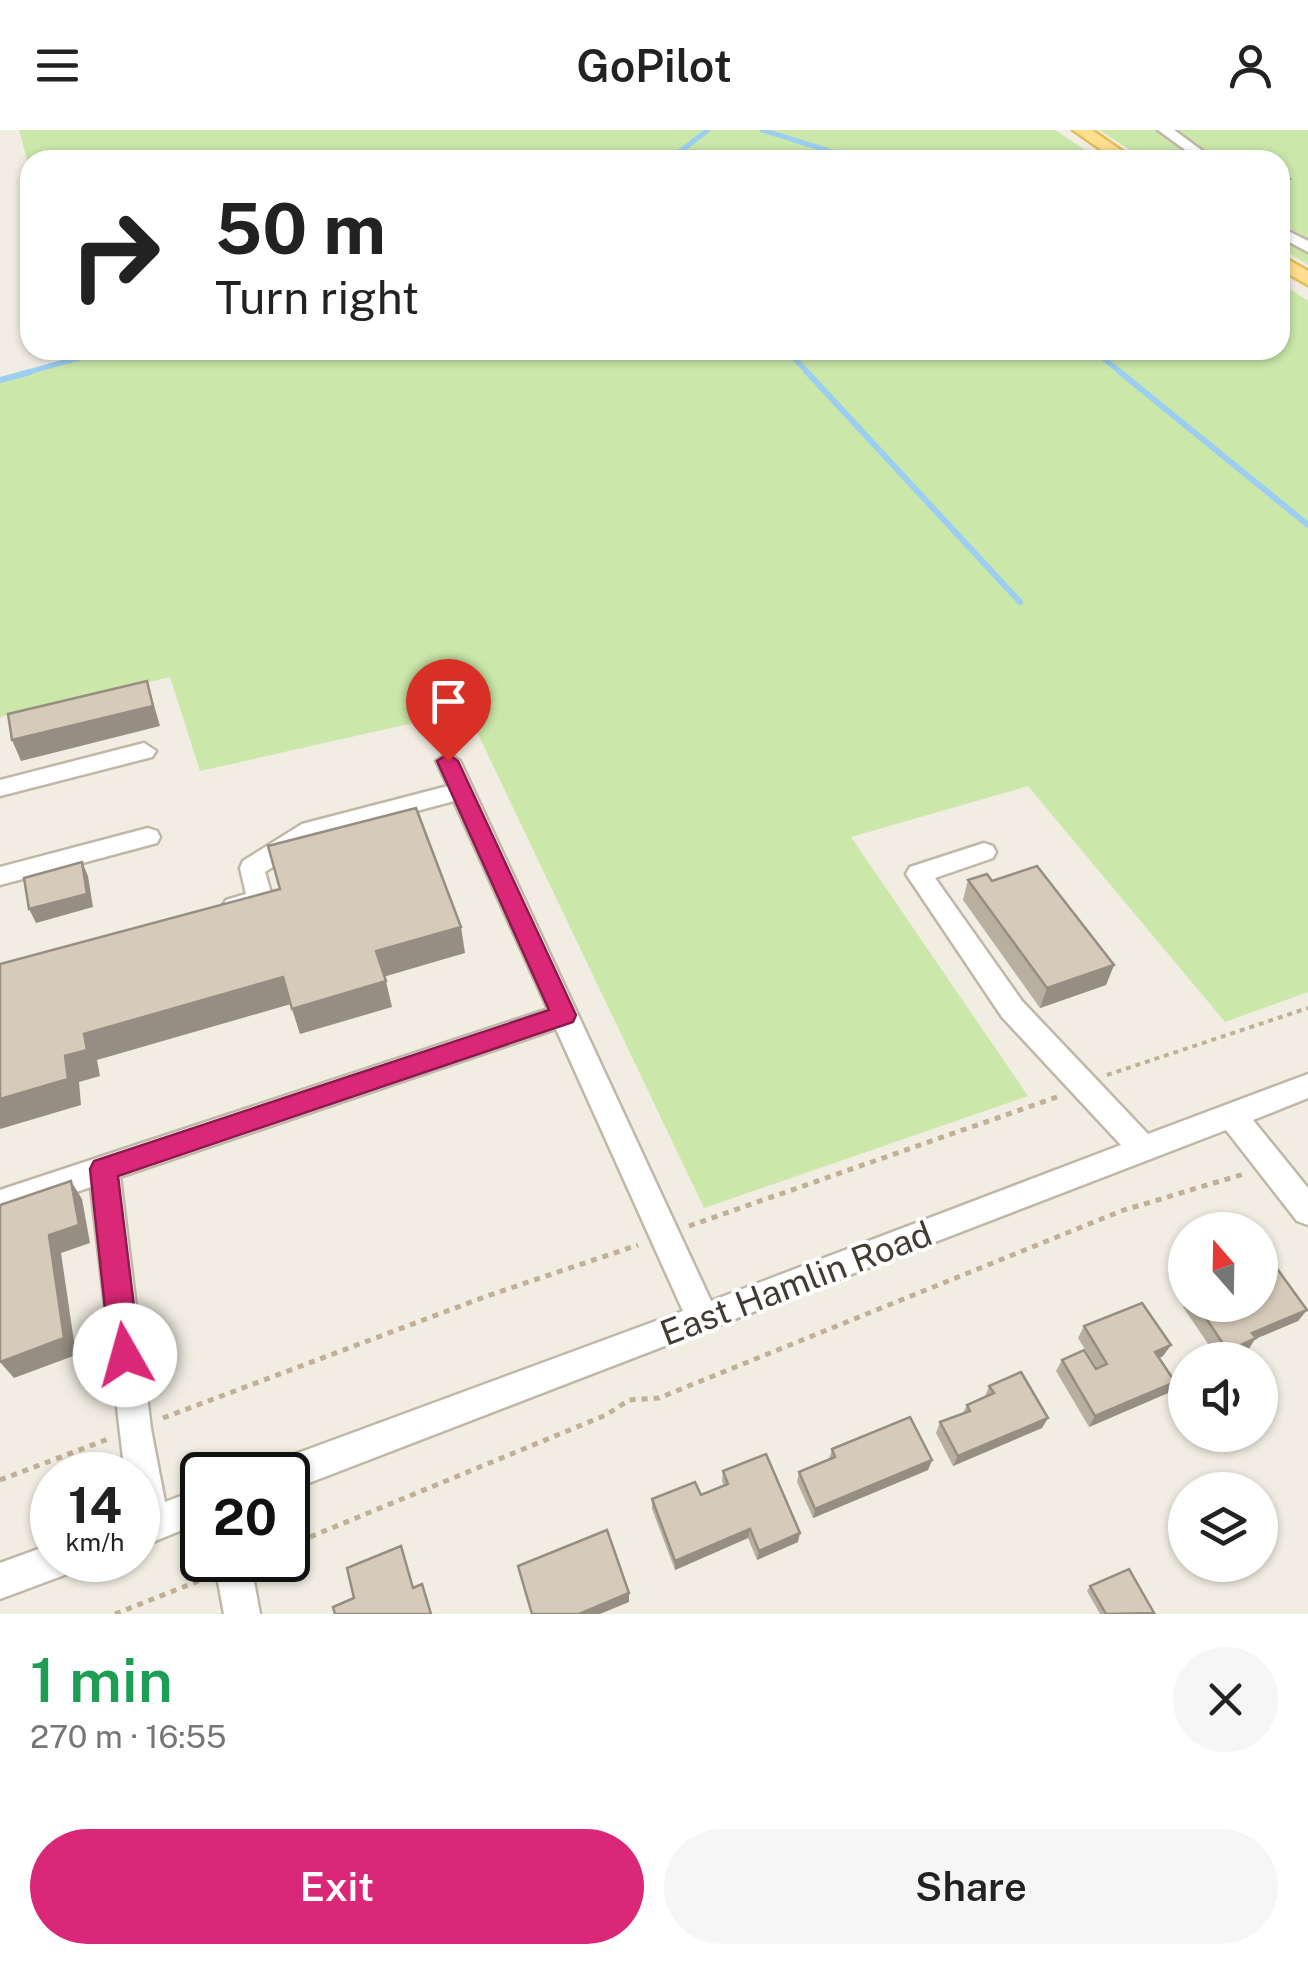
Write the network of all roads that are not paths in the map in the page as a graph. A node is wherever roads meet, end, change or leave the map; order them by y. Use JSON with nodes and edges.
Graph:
{"nodes":[{"id":1,"x":1081,"y":130,"type":"edge"},
{"id":2,"x":1166,"y":130,"type":"edge"},
{"id":3,"x":1112,"y":150,"type":"edge"},
{"id":4,"x":1194,"y":150,"type":"edge"},
{"id":5,"x":144,"y":750,"type":"dead end"},
{"id":6,"x":448,"y":761,"type":"dead end"},
{"id":7,"x":0,"y":788,"type":"edge"},
{"id":8,"x":461,"y":791,"type":"junction"},
{"id":9,"x":148,"y":837,"type":"dead end"},
{"id":10,"x":984,"y":852,"type":"dead end"},
{"id":11,"x":0,"y":876,"type":"edge"},
{"id":12,"x":204,"y":916,"type":"edge"},
{"id":13,"x":564,"y":1015,"type":"junction"},
{"id":14,"x":1308,"y":1086,"type":"edge"},
{"id":15,"x":1232,"y":1116,"type":"junction"},
{"id":16,"x":1143,"y":1149,"type":"junction"},
{"id":17,"x":104,"y":1169,"type":"junction"},
{"id":18,"x":0,"y":1204,"type":"edge"},
{"id":19,"x":1308,"y":1211,"type":"edge"},
{"id":20,"x":703,"y":1319,"type":"junction"},
{"id":21,"x":136,"y":1452,"type":"edge"},
{"id":22,"x":310,"y":1465,"type":"edge"},
{"id":23,"x":30,"y":1570,"type":"edge"},
{"id":24,"x":0,"y":1581,"type":"edge"},
{"id":25,"x":236,"y":1582,"type":"edge"},
{"id":26,"x":242,"y":1614,"type":"edge"}],
"edges":[{"from":1,"to":3,"type":"main road"},
{"from":2,"to":4,"type":"street"},
{"from":5,"to":7,"type":"street"},
{"from":6,"to":8,"type":"street"},
{"from":8,"to":12,"type":"street"},
{"from":8,"to":13,"type":"street"},
{"from":9,"to":11,"type":"street"},
{"from":10,"to":16,"type":"street"},
{"from":13,"to":17,"type":"street"},
{"from":13,"to":20,"type":"street"},
{"from":14,"to":15,"type":"street","name":"East Hamlin Road"},
{"from":15,"to":16,"type":"street","name":"East Hamlin Road"},
{"from":15,"to":19,"type":"street"},
{"from":16,"to":20,"type":"street","name":"East Hamlin Road"},
{"from":17,"to":18,"type":"street"},
{"from":17,"to":21,"type":"street"},
{"from":20,"to":22,"type":"street","name":"East Hamlin Road"},
{"from":23,"to":24,"type":"street"},
{"from":25,"to":26,"type":"street"}]}
